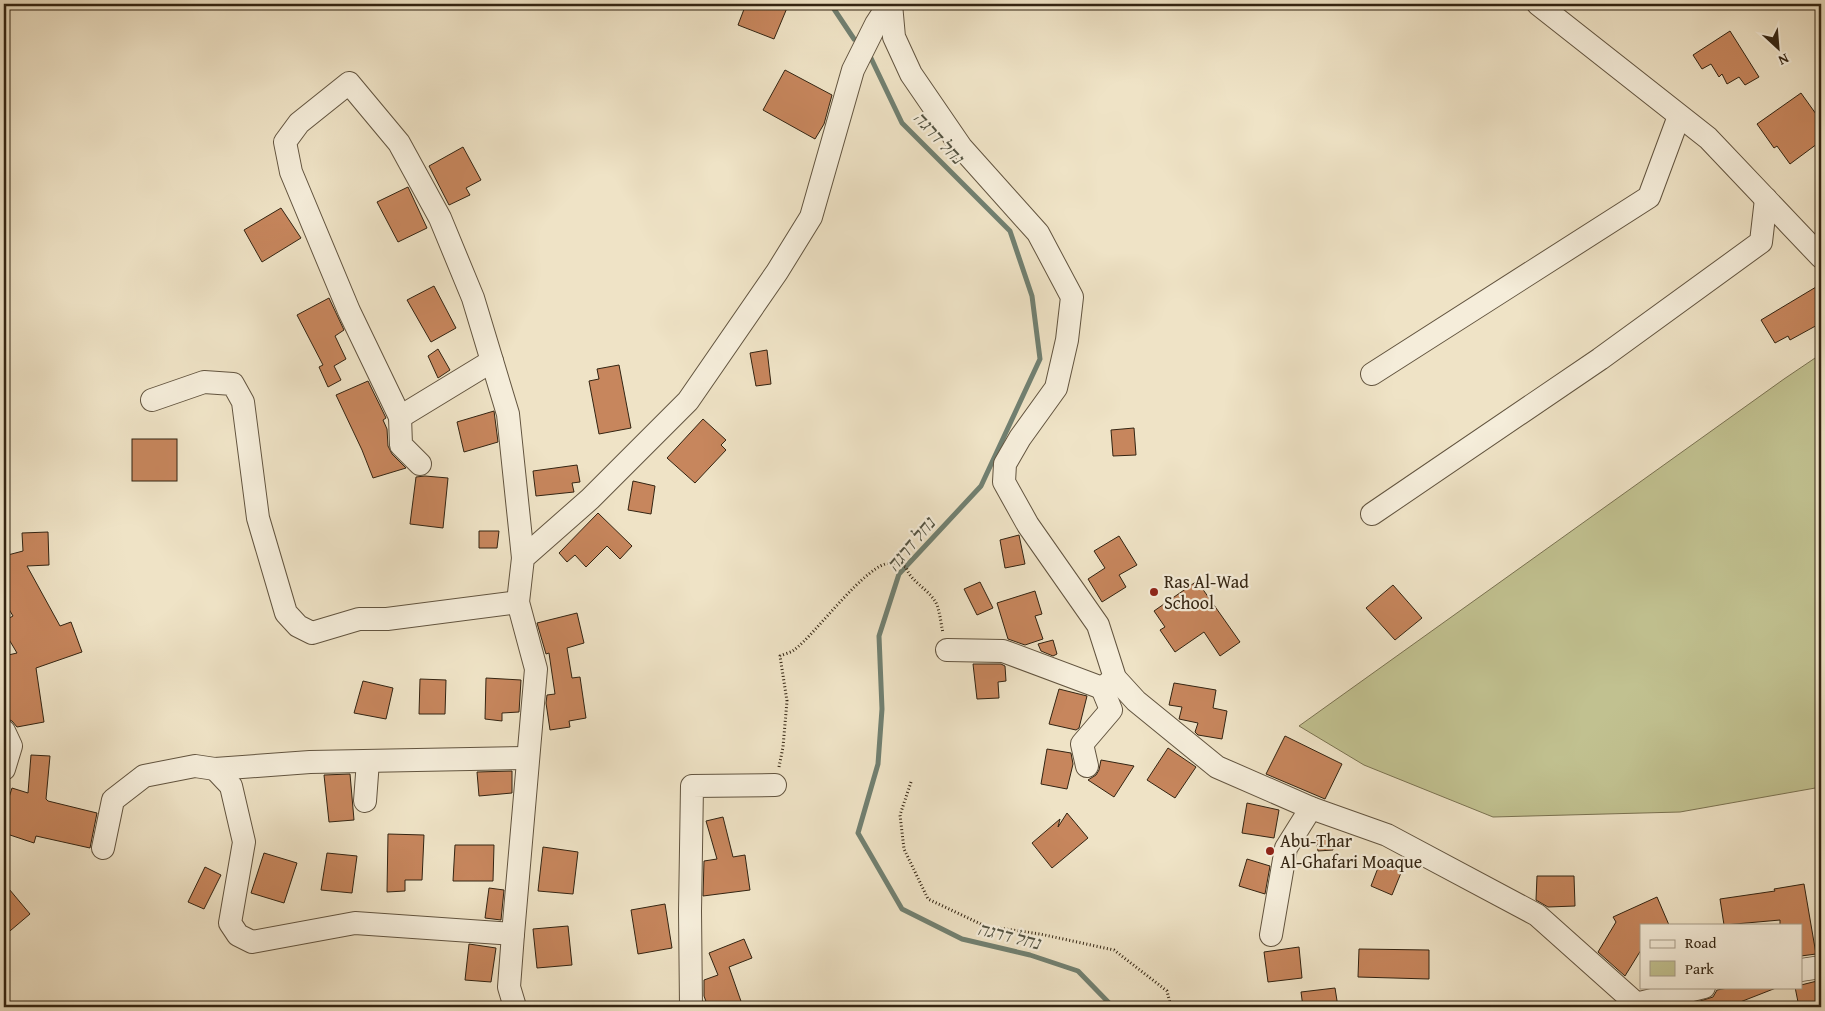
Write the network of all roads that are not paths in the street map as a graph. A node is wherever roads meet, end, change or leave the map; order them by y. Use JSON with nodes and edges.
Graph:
{"nodes":[{"id":1,"x":890,"y":4,"type":"edge"},
{"id":2,"x":1538,"y":4,"type":"edge"},
{"id":3,"x":1679,"y":116,"type":"junction"},
{"id":4,"x":1766,"y":199,"type":"junction"},
{"id":5,"x":1821,"y":257,"type":"edge"},
{"id":6,"x":492,"y":361,"type":"junction"},
{"id":7,"x":1372,"y":374,"type":"dead end"},
{"id":8,"x":152,"y":400,"type":"dead end"},
{"id":9,"x":400,"y":417,"type":"junction"},
{"id":10,"x":420,"y":464,"type":"dead end"},
{"id":11,"x":1372,"y":514,"type":"dead end"},
{"id":12,"x":523,"y":558,"type":"junction"},
{"id":13,"x":518,"y":602,"type":"junction"},
{"id":14,"x":947,"y":650,"type":"road end"},
{"id":15,"x":1109,"y":683,"type":"junction"},
{"id":16,"x":4,"y":731,"type":"edge"},
{"id":17,"x":528,"y":758,"type":"junction"},
{"id":18,"x":368,"y":761,"type":"junction"},
{"id":19,"x":1087,"y":766,"type":"dead end"},
{"id":20,"x":4,"y":768,"type":"edge"},
{"id":21,"x":214,"y":769,"type":"junction"},
{"id":22,"x":775,"y":785,"type":"road end"},
{"id":23,"x":365,"y":801,"type":"dead end"},
{"id":24,"x":1311,"y":808,"type":"junction"},
{"id":25,"x":103,"y":848,"type":"dead end"},
{"id":26,"x":513,"y":934,"type":"junction"},
{"id":27,"x":1271,"y":935,"type":"dead end"},
{"id":28,"x":1821,"y":967,"type":"edge"},
{"id":29,"x":1802,"y":970,"type":"edge"},
{"id":30,"x":1700,"y":988,"type":"edge"},
{"id":31,"x":1636,"y":1006,"type":"edge"},
{"id":32,"x":515,"y":1007,"type":"edge"},
{"id":33,"x":691,"y":1007,"type":"edge"}],
"edges":[{"from":1,"to":12,"type":"street"},
{"from":1,"to":15,"type":"street"},
{"from":2,"to":3,"type":"street"},
{"from":3,"to":4,"type":"street"},
{"from":3,"to":7,"type":"street"},
{"from":4,"to":5,"type":"street"},
{"from":4,"to":11,"type":"street"},
{"from":6,"to":9,"type":"street"},
{"from":6,"to":9,"type":"street"},
{"from":6,"to":12,"type":"street"},
{"from":8,"to":13,"type":"street"},
{"from":9,"to":10,"type":"street"},
{"from":12,"to":13,"type":"street"},
{"from":13,"to":17,"type":"street"},
{"from":14,"to":15,"type":"street"},
{"from":15,"to":19,"type":"street"},
{"from":15,"to":24,"type":"street"},
{"from":16,"to":20,"type":"street"},
{"from":17,"to":18,"type":"street"},
{"from":17,"to":26,"type":"street"},
{"from":18,"to":21,"type":"street"},
{"from":18,"to":23,"type":"street"},
{"from":21,"to":25,"type":"street"},
{"from":21,"to":26,"type":"street"},
{"from":22,"to":33,"type":"street"},
{"from":24,"to":27,"type":"street"},
{"from":24,"to":31,"type":"street"},
{"from":26,"to":32,"type":"street"},
{"from":28,"to":29,"type":"street"},
{"from":30,"to":31,"type":"street"}]}
